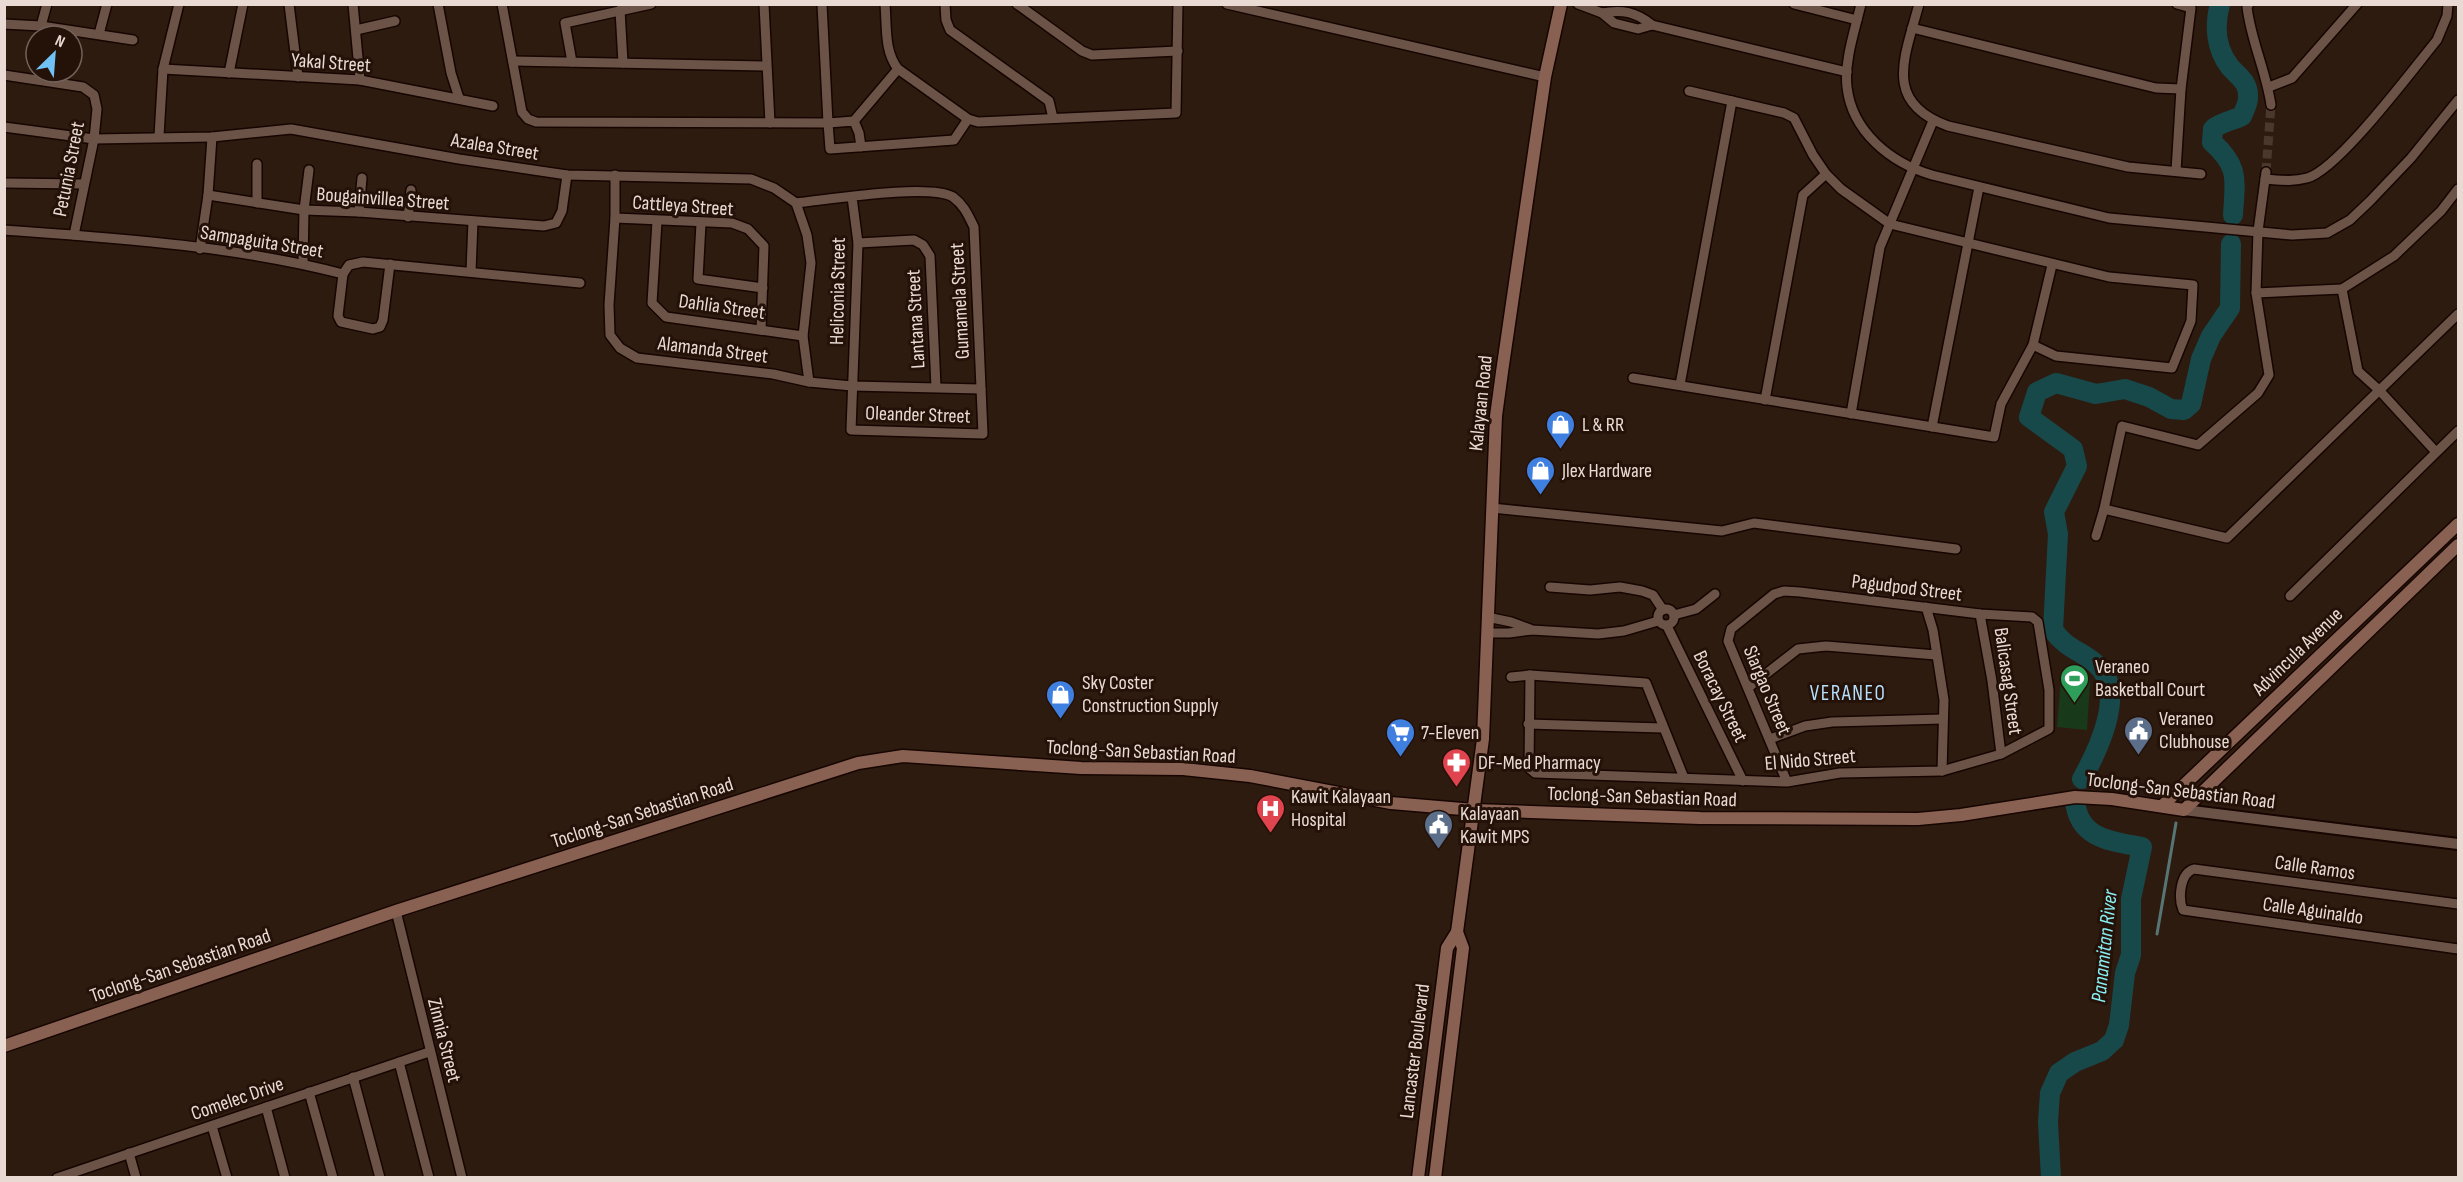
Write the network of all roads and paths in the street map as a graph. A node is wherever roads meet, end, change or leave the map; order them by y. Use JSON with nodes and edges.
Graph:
{"nodes":[{"id":1,"x":47,"y":4,"type":"edge"},
{"id":2,"x":107,"y":4,"type":"edge"},
{"id":3,"x":179,"y":4,"type":"edge"},
{"id":4,"x":243,"y":4,"type":"edge"},
{"id":5,"x":289,"y":4,"type":"edge"},
{"id":6,"x":353,"y":4,"type":"edge"},
{"id":7,"x":438,"y":4,"type":"edge"},
{"id":8,"x":502,"y":4,"type":"edge"},
{"id":9,"x":651,"y":4,"type":"edge"},
{"id":10,"x":764,"y":4,"type":"edge"},
{"id":11,"x":822,"y":4,"type":"edge"},
{"id":12,"x":885,"y":4,"type":"edge"},
{"id":13,"x":945,"y":4,"type":"edge"},
{"id":14,"x":1017,"y":4,"type":"edge"},
{"id":15,"x":1178,"y":4,"type":"edge"},
{"id":16,"x":1227,"y":4,"type":"edge"},
{"id":17,"x":1561,"y":4,"type":"edge"},
{"id":18,"x":1578,"y":4,"type":"edge"},
{"id":19,"x":1861,"y":4,"type":"edge"},
{"id":20,"x":1919,"y":4,"type":"edge"},
{"id":21,"x":2177,"y":4,"type":"edge"},
{"id":22,"x":2249,"y":4,"type":"edge"},
{"id":23,"x":2357,"y":4,"type":"edge"},
{"id":24,"x":2448,"y":4,"type":"edge"},
{"id":25,"x":1800,"y":5,"type":"edge"},
{"id":26,"x":620,"y":10,"type":"junction"},
{"id":27,"x":1857,"y":20,"type":"junction"},
{"id":28,"x":395,"y":21,"type":"dead end"},
{"id":29,"x":4,"y":24,"type":"edge"},
{"id":30,"x":42,"y":24,"type":"edge"},
{"id":31,"x":24,"y":25,"type":"edge"},
{"id":32,"x":1912,"y":28,"type":"junction"},
{"id":33,"x":356,"y":30,"type":"junction"},
{"id":34,"x":84,"y":32,"type":"edge"},
{"id":35,"x":99,"y":34,"type":"junction"},
{"id":36,"x":134,"y":40,"type":"dead end"},
{"id":37,"x":1178,"y":51,"type":"junction"},
{"id":38,"x":513,"y":61,"type":"junction"},
{"id":39,"x":572,"y":62,"type":"junction"},
{"id":40,"x":623,"y":63,"type":"junction"},
{"id":41,"x":766,"y":66,"type":"junction"},
{"id":42,"x":163,"y":69,"type":"junction"},
{"id":43,"x":898,"y":69,"type":"junction"},
{"id":44,"x":1847,"y":72,"type":"junction"},
{"id":45,"x":229,"y":73,"type":"junction"},
{"id":46,"x":4,"y":75,"type":"edge"},
{"id":47,"x":298,"y":77,"type":"junction"},
{"id":48,"x":1545,"y":77,"type":"junction"},
{"id":49,"x":360,"y":80,"type":"junction"},
{"id":50,"x":2269,"y":87,"type":"junction"},
{"id":51,"x":2181,"y":89,"type":"junction"},
{"id":52,"x":1689,"y":91,"type":"dead end"},
{"id":53,"x":459,"y":98,"type":"junction"},
{"id":54,"x":2458,"y":100,"type":"edge"},
{"id":55,"x":1732,"y":101,"type":"junction"},
{"id":56,"x":2271,"y":105,"type":"tunnel mouth"},
{"id":57,"x":493,"y":106,"type":"dead end"},
{"id":58,"x":1053,"y":118,"type":"junction"},
{"id":59,"x":968,"y":119,"type":"junction"},
{"id":60,"x":1933,"y":121,"type":"junction"},
{"id":61,"x":854,"y":122,"type":"junction"},
{"id":62,"x":770,"y":123,"type":"junction"},
{"id":63,"x":828,"y":123,"type":"junction"},
{"id":64,"x":4,"y":127,"type":"edge"},
{"id":65,"x":159,"y":136,"type":"junction"},
{"id":66,"x":212,"y":137,"type":"junction"},
{"id":67,"x":94,"y":139,"type":"junction"},
{"id":68,"x":861,"y":147,"type":"junction"},
{"id":69,"x":257,"y":164,"type":"dead end"},
{"id":70,"x":309,"y":170,"type":"dead end"},
{"id":71,"x":1914,"y":170,"type":"junction"},
{"id":72,"x":2176,"y":171,"type":"junction"},
{"id":73,"x":1826,"y":174,"type":"junction"},
{"id":74,"x":2201,"y":174,"type":"dead end"},
{"id":75,"x":567,"y":175,"type":"junction"},
{"id":76,"x":615,"y":175,"type":"junction"},
{"id":77,"x":362,"y":178,"type":"dead end"},
{"id":78,"x":4,"y":183,"type":"edge"},
{"id":79,"x":83,"y":184,"type":"junction"},
{"id":80,"x":1978,"y":187,"type":"junction"},
{"id":81,"x":2458,"y":189,"type":"edge"},
{"id":82,"x":411,"y":190,"type":"dead end"},
{"id":83,"x":208,"y":195,"type":"junction"},
{"id":84,"x":852,"y":197,"type":"junction"},
{"id":85,"x":257,"y":202,"type":"junction"},
{"id":86,"x":796,"y":203,"type":"junction"},
{"id":87,"x":304,"y":210,"type":"junction"},
{"id":88,"x":359,"y":212,"type":"junction"},
{"id":89,"x":408,"y":217,"type":"junction"},
{"id":90,"x":615,"y":218,"type":"junction"},
{"id":91,"x":473,"y":221,"type":"junction"},
{"id":92,"x":657,"y":221,"type":"junction"},
{"id":93,"x":701,"y":223,"type":"junction"},
{"id":94,"x":1890,"y":224,"type":"junction"},
{"id":95,"x":4,"y":230,"type":"edge"},
{"id":96,"x":2258,"y":231,"type":"junction"},
{"id":97,"x":74,"y":235,"type":"junction"},
{"id":98,"x":858,"y":243,"type":"junction"},
{"id":99,"x":1967,"y":244,"type":"junction"},
{"id":100,"x":200,"y":249,"type":"junction"},
{"id":101,"x":303,"y":263,"type":"junction"},
{"id":102,"x":390,"y":264,"type":"junction"},
{"id":103,"x":2052,"y":264,"type":"junction"},
{"id":104,"x":471,"y":272,"type":"junction"},
{"id":105,"x":343,"y":274,"type":"junction"},
{"id":106,"x":580,"y":283,"type":"dead end"},
{"id":107,"x":763,"y":288,"type":"junction"},
{"id":108,"x":2342,"y":289,"type":"junction"},
{"id":109,"x":2256,"y":293,"type":"junction"},
{"id":110,"x":2458,"y":314,"type":"edge"},
{"id":111,"x":761,"y":330,"type":"junction"},
{"id":112,"x":803,"y":336,"type":"junction"},
{"id":113,"x":2033,"y":345,"type":"junction"},
{"id":114,"x":1634,"y":378,"type":"dead end"},
{"id":115,"x":809,"y":382,"type":"junction"},
{"id":116,"x":1680,"y":385,"type":"junction"},
{"id":117,"x":852,"y":386,"type":"junction"},
{"id":118,"x":936,"y":387,"type":"junction"},
{"id":119,"x":981,"y":389,"type":"junction"},
{"id":120,"x":2379,"y":390,"type":"junction"},
{"id":121,"x":1766,"y":400,"type":"junction"},
{"id":122,"x":1851,"y":414,"type":"junction"},
{"id":123,"x":1932,"y":427,"type":"junction"},
{"id":124,"x":2458,"y":431,"type":"edge"},
{"id":125,"x":2436,"y":452,"type":"junction"},
{"id":126,"x":1492,"y":508,"type":"junction"},
{"id":127,"x":2104,"y":509,"type":"junction"},
{"id":128,"x":2458,"y":524,"type":"edge"},
{"id":129,"x":2096,"y":536,"type":"dead end"},
{"id":130,"x":2458,"y":545,"type":"edge"},
{"id":131,"x":1956,"y":549,"type":"dead end"},
{"id":132,"x":1550,"y":587,"type":"dead end"},
{"id":133,"x":1715,"y":594,"type":"dead end"},
{"id":134,"x":1774,"y":594,"type":"joint"},
{"id":135,"x":2290,"y":596,"type":"dead end"},
{"id":136,"x":1926,"y":607,"type":"junction"},
{"id":137,"x":1663,"y":610,"type":"junction"},
{"id":138,"x":2368,"y":610,"type":"junction"},
{"id":139,"x":1980,"y":614,"type":"junction"},
{"id":140,"x":1674,"y":615,"type":"junction"},
{"id":141,"x":1487,"y":618,"type":"junction"},
{"id":142,"x":2379,"y":621,"type":"junction"},
{"id":143,"x":1663,"y":623,"type":"junction"},
{"id":144,"x":1532,"y":630,"type":"junction"},
{"id":145,"x":1487,"y":633,"type":"junction"},
{"id":146,"x":1936,"y":655,"type":"junction"},
{"id":147,"x":1530,"y":675,"type":"junction"},
{"id":148,"x":1511,"y":677,"type":"dead end"},
{"id":149,"x":1749,"y":687,"type":"junction"},
{"id":150,"x":1943,"y":719,"type":"junction"},
{"id":151,"x":1528,"y":724,"type":"junction"},
{"id":152,"x":1662,"y":728,"type":"junction"},
{"id":153,"x":2049,"y":729,"type":"joint"},
{"id":154,"x":1770,"y":739,"type":"junction"},
{"id":155,"x":2001,"y":754,"type":"junction"},
{"id":156,"x":1942,"y":771,"type":"junction"},
{"id":157,"x":1684,"y":778,"type":"junction"},
{"id":158,"x":1743,"y":781,"type":"junction"},
{"id":159,"x":1787,"y":782,"type":"junction"},
{"id":160,"x":2162,"y":806,"type":"junction"},
{"id":161,"x":1474,"y":810,"type":"junction"},
{"id":162,"x":2184,"y":810,"type":"junction"},
{"id":163,"x":2458,"y":844,"type":"edge"},
{"id":164,"x":2182,"y":890,"type":"joint"},
{"id":165,"x":2458,"y":904,"type":"edge"},
{"id":166,"x":396,"y":911,"type":"junction"},
{"id":167,"x":1457,"y":932,"type":"junction"},
{"id":168,"x":2458,"y":949,"type":"edge"},
{"id":169,"x":4,"y":1046,"type":"edge"},
{"id":170,"x":429,"y":1052,"type":"junction"},
{"id":171,"x":399,"y":1062,"type":"junction"},
{"id":172,"x":353,"y":1077,"type":"junction"},
{"id":173,"x":309,"y":1092,"type":"junction"},
{"id":174,"x":266,"y":1107,"type":"junction"},
{"id":175,"x":212,"y":1126,"type":"junction"},
{"id":176,"x":129,"y":1153,"type":"junction"},
{"id":177,"x":85,"y":1173,"type":"edge"},
{"id":178,"x":57,"y":1178,"type":"edge"},
{"id":179,"x":136,"y":1178,"type":"edge"},
{"id":180,"x":227,"y":1178,"type":"edge"},
{"id":181,"x":285,"y":1178,"type":"edge"},
{"id":182,"x":333,"y":1178,"type":"edge"},
{"id":183,"x":380,"y":1178,"type":"edge"},
{"id":184,"x":429,"y":1178,"type":"edge"},
{"id":185,"x":462,"y":1178,"type":"edge"},
{"id":186,"x":1418,"y":1178,"type":"edge"},
{"id":187,"x":1435,"y":1178,"type":"edge"}],
"edges":[{"from":1,"to":30,"type":"street"},
{"from":2,"to":35,"type":"street"},
{"from":3,"to":42,"type":"street"},
{"from":4,"to":45,"type":"street"},
{"from":5,"to":47,"type":"street"},
{"from":6,"to":33,"type":"street"},
{"from":7,"to":53,"type":"street"},
{"from":8,"to":38,"type":"street"},
{"from":9,"to":26,"type":"street"},
{"from":10,"to":41,"type":"street"},
{"from":11,"to":63,"type":"street"},
{"from":12,"to":43,"type":"street"},
{"from":13,"to":58,"type":"street"},
{"from":14,"to":37,"type":"street"},
{"from":15,"to":37,"type":"street"},
{"from":16,"to":48,"type":"street"},
{"from":17,"to":48,"type":"main road","name":"Kalayaan Road"},
{"from":18,"to":44,"type":"street"},
{"from":19,"to":27,"type":"street"},
{"from":20,"to":32,"type":"street"},
{"from":21,"to":51,"type":"street"},
{"from":22,"to":50,"type":"street"},
{"from":23,"to":50,"type":"street"},
{"from":24,"to":96,"type":"street"},
{"from":25,"to":27,"type":"street"},
{"from":26,"to":39,"type":"street"},
{"from":26,"to":40,"type":"street"},
{"from":27,"to":44,"type":"street"},
{"from":28,"to":33,"type":"street"},
{"from":29,"to":31,"type":"street"},
{"from":32,"to":51,"type":"street"},
{"from":32,"to":60,"type":"street"},
{"from":33,"to":49,"type":"street"},
{"from":34,"to":35,"type":"street"},
{"from":35,"to":36,"type":"street"},
{"from":37,"to":58,"type":"street"},
{"from":38,"to":39,"type":"street"},
{"from":38,"to":62,"type":"street"},
{"from":39,"to":40,"type":"street"},
{"from":40,"to":41,"type":"street"},
{"from":41,"to":62,"type":"street"},
{"from":42,"to":45,"type":"street","name":"Yakal Street"},
{"from":42,"to":65,"type":"street"},
{"from":43,"to":59,"type":"street"},
{"from":43,"to":61,"type":"street"},
{"from":44,"to":71,"type":"street"},
{"from":45,"to":47,"type":"street","name":"Yakal Street"},
{"from":46,"to":67,"type":"street","name":"Petunia Street"},
{"from":47,"to":49,"type":"street","name":"Yakal Street"},
{"from":48,"to":126,"type":"main road","name":"Kalayaan Road"},
{"from":49,"to":53,"type":"street","name":"Yakal Street"},
{"from":50,"to":56,"type":"street"},
{"from":51,"to":72,"type":"street"},
{"from":52,"to":55,"type":"street"},
{"from":53,"to":57,"type":"street","name":"Yakal Street"},
{"from":54,"to":96,"type":"street"},
{"from":55,"to":73,"type":"street"},
{"from":55,"to":116,"type":"street"},
{"from":58,"to":59,"type":"street"},
{"from":59,"to":68,"type":"street"},
{"from":60,"to":71,"type":"street"},
{"from":60,"to":72,"type":"street"},
{"from":61,"to":63,"type":"street"},
{"from":61,"to":68,"type":"street"},
{"from":62,"to":63,"type":"street"},
{"from":63,"to":68,"type":"street"},
{"from":64,"to":67,"type":"street","name":"Azalea Street"},
{"from":65,"to":66,"type":"street","name":"Azalea Street"},
{"from":65,"to":67,"type":"street","name":"Azalea Street"},
{"from":66,"to":75,"type":"street","name":"Azalea Street"},
{"from":66,"to":83,"type":"street"},
{"from":67,"to":79,"type":"street","name":"Petunia Street"},
{"from":69,"to":85,"type":"street"},
{"from":70,"to":87,"type":"street"},
{"from":71,"to":80,"type":"street"},
{"from":71,"to":94,"type":"street"},
{"from":72,"to":74,"type":"street"},
{"from":73,"to":94,"type":"street"},
{"from":73,"to":121,"type":"street"},
{"from":75,"to":76,"type":"street","name":"Azalea Street"},
{"from":75,"to":91,"type":"street","name":"Bougainvillea Street"},
{"from":76,"to":86,"type":"street","name":"Azalea Street"},
{"from":76,"to":90,"type":"street","name":"Alamanda Street"},
{"from":77,"to":88,"type":"street"},
{"from":78,"to":79,"type":"street"},
{"from":79,"to":97,"type":"street","name":"Petunia Street"},
{"from":80,"to":96,"type":"street"},
{"from":80,"to":99,"type":"street"},
{"from":81,"to":108,"type":"street"},
{"from":82,"to":89,"type":"street"},
{"from":83,"to":85,"type":"street","name":"Bougainvillea Street"},
{"from":83,"to":100,"type":"street"},
{"from":84,"to":86,"type":"street","name":"Gumamela Street"},
{"from":84,"to":98,"type":"street","name":"Heliconia Street"},
{"from":84,"to":119,"type":"street","name":"Gumamela Street"},
{"from":85,"to":87,"type":"street","name":"Bougainvillea Street"},
{"from":86,"to":112,"type":"street"},
{"from":87,"to":88,"type":"street","name":"Bougainvillea Street"},
{"from":87,"to":101,"type":"street"},
{"from":88,"to":89,"type":"street","name":"Bougainvillea Street"},
{"from":89,"to":91,"type":"street","name":"Bougainvillea Street"},
{"from":90,"to":92,"type":"street","name":"Cattleya Street"},
{"from":90,"to":115,"type":"street","name":"Alamanda Street"},
{"from":91,"to":104,"type":"street"},
{"from":92,"to":93,"type":"street","name":"Cattleya Street"},
{"from":92,"to":111,"type":"street","name":"Dahlia Street"},
{"from":93,"to":107,"type":"street","name":"Cattleya Street"},
{"from":93,"to":107,"type":"street"},
{"from":94,"to":99,"type":"street"},
{"from":94,"to":122,"type":"street"},
{"from":95,"to":97,"type":"street","name":"Sampaguita Street"},
{"from":96,"to":109,"type":"street"},
{"from":97,"to":100,"type":"street","name":"Sampaguita Street"},
{"from":98,"to":117,"type":"street","name":"Heliconia Street"},
{"from":98,"to":118,"type":"street","name":"Lantana Street"},
{"from":99,"to":103,"type":"street"},
{"from":99,"to":123,"type":"street"},
{"from":100,"to":101,"type":"street","name":"Sampaguita Street"},
{"from":101,"to":105,"type":"street","name":"Sampaguita Street"},
{"from":102,"to":104,"type":"street","name":"Sampaguita Street"},
{"from":102,"to":105,"type":"street","name":"Sampaguita Street"},
{"from":102,"to":105,"type":"street"},
{"from":103,"to":113,"type":"street"},
{"from":103,"to":113,"type":"street"},
{"from":104,"to":106,"type":"street","name":"Sampaguita Street"},
{"from":107,"to":111,"type":"street","name":"Cattleya Street"},
{"from":108,"to":109,"type":"street"},
{"from":108,"to":120,"type":"street"},
{"from":109,"to":127,"type":"street"},
{"from":110,"to":120,"type":"street"},
{"from":111,"to":112,"type":"street","name":"Dahlia Street"},
{"from":112,"to":115,"type":"street"},
{"from":113,"to":123,"type":"street"},
{"from":114,"to":116,"type":"street"},
{"from":115,"to":117,"type":"street","name":"Alamanda Street"},
{"from":116,"to":121,"type":"street"},
{"from":117,"to":118,"type":"street","name":"Alamanda Street"},
{"from":117,"to":119,"type":"street","name":"Oleander Street"},
{"from":118,"to":119,"type":"street","name":"Alamanda Street"},
{"from":120,"to":125,"type":"street"},
{"from":120,"to":127,"type":"street"},
{"from":121,"to":122,"type":"street"},
{"from":122,"to":123,"type":"street"},
{"from":124,"to":125,"type":"street"},
{"from":125,"to":135,"type":"street"},
{"from":126,"to":131,"type":"street"},
{"from":126,"to":141,"type":"main road","name":"Kalayaan Road"},
{"from":127,"to":129,"type":"street"},
{"from":128,"to":138,"type":"main road","name":"Advincula Avenue"},
{"from":130,"to":142,"type":"main road","name":"Advincula Avenue"},
{"from":132,"to":137,"type":"street"},
{"from":133,"to":140,"type":"street"},
{"from":134,"to":136,"type":"street","name":"Pagudpod Street"},
{"from":134,"to":149,"type":"street","name":"Siargao Street"},
{"from":136,"to":139,"type":"street","name":"Pagudpod Street"},
{"from":136,"to":146,"type":"street"},
{"from":137,"to":140,"type":"street"},
{"from":137,"to":143,"type":"street"},
{"from":138,"to":142,"type":"main road"},
{"from":138,"to":160,"type":"main road","name":"Advincula Avenue"},
{"from":139,"to":153,"type":"street","name":"Pagudpod Street"},
{"from":139,"to":155,"type":"street","name":"Balicasag Street"},
{"from":140,"to":143,"type":"street"},
{"from":141,"to":144,"type":"street"},
{"from":141,"to":145,"type":"main road","name":"Kalayaan Road"},
{"from":142,"to":162,"type":"main road","name":"Advincula Avenue"},
{"from":143,"to":144,"type":"street"},
{"from":143,"to":158,"type":"street","name":"Boracay Street"},
{"from":144,"to":145,"type":"street"},
{"from":145,"to":161,"type":"main road","name":"Kalayaan Road"},
{"from":146,"to":149,"type":"street"},
{"from":146,"to":150,"type":"street"},
{"from":147,"to":148,"type":"street"},
{"from":147,"to":151,"type":"street"},
{"from":147,"to":152,"type":"street"},
{"from":149,"to":154,"type":"street","name":"Siargao Street"},
{"from":150,"to":154,"type":"street"},
{"from":150,"to":156,"type":"street"},
{"from":151,"to":152,"type":"street"},
{"from":151,"to":157,"type":"street","name":"El Nido Street"},
{"from":152,"to":157,"type":"street"},
{"from":153,"to":155,"type":"street","name":"El Nido Street"},
{"from":154,"to":159,"type":"street","name":"Siargao Street"},
{"from":155,"to":156,"type":"street","name":"El Nido Street"},
{"from":156,"to":159,"type":"street","name":"El Nido Street"},
{"from":157,"to":158,"type":"street","name":"El Nido Street"},
{"from":158,"to":159,"type":"street","name":"El Nido Street"},
{"from":160,"to":161,"type":"main road","name":"Toclong-San Sebastian Road"},
{"from":160,"to":162,"type":"main road","name":"Toclong-San Sebastian Road"},
{"from":161,"to":166,"type":"main road","name":"Toclong-San Sebastian Road"},
{"from":161,"to":167,"type":"main road","name":"Lancaster Boulevard"},
{"from":162,"to":163,"type":"street","name":"Toclong-San Sebastian Road"},
{"from":164,"to":165,"type":"street","name":"Calle Ramos"},
{"from":164,"to":168,"type":"street","name":"Calle Aguinaldo"},
{"from":166,"to":169,"type":"main road","name":"Toclong-San Sebastian Road"},
{"from":166,"to":170,"type":"street","name":"Zinnia Street"},
{"from":167,"to":186,"type":"main road","name":"Lancaster Boulevard"},
{"from":167,"to":187,"type":"main road","name":"Lancaster Boulevard"},
{"from":170,"to":171,"type":"street","name":"Comelec Drive"},
{"from":170,"to":185,"type":"street","name":"Zinnia Street"},
{"from":171,"to":172,"type":"street","name":"Comelec Drive"},
{"from":171,"to":184,"type":"street"},
{"from":172,"to":173,"type":"street","name":"Comelec Drive"},
{"from":172,"to":183,"type":"street"},
{"from":173,"to":174,"type":"street","name":"Comelec Drive"},
{"from":173,"to":182,"type":"street"},
{"from":174,"to":175,"type":"street","name":"Comelec Drive"},
{"from":174,"to":181,"type":"street"},
{"from":175,"to":176,"type":"street","name":"Comelec Drive"},
{"from":175,"to":180,"type":"street"},
{"from":176,"to":177,"type":"street","name":"Comelec Drive"},
{"from":176,"to":179,"type":"street"},
{"from":177,"to":178,"type":"street","name":"Comelec Drive"}]}
